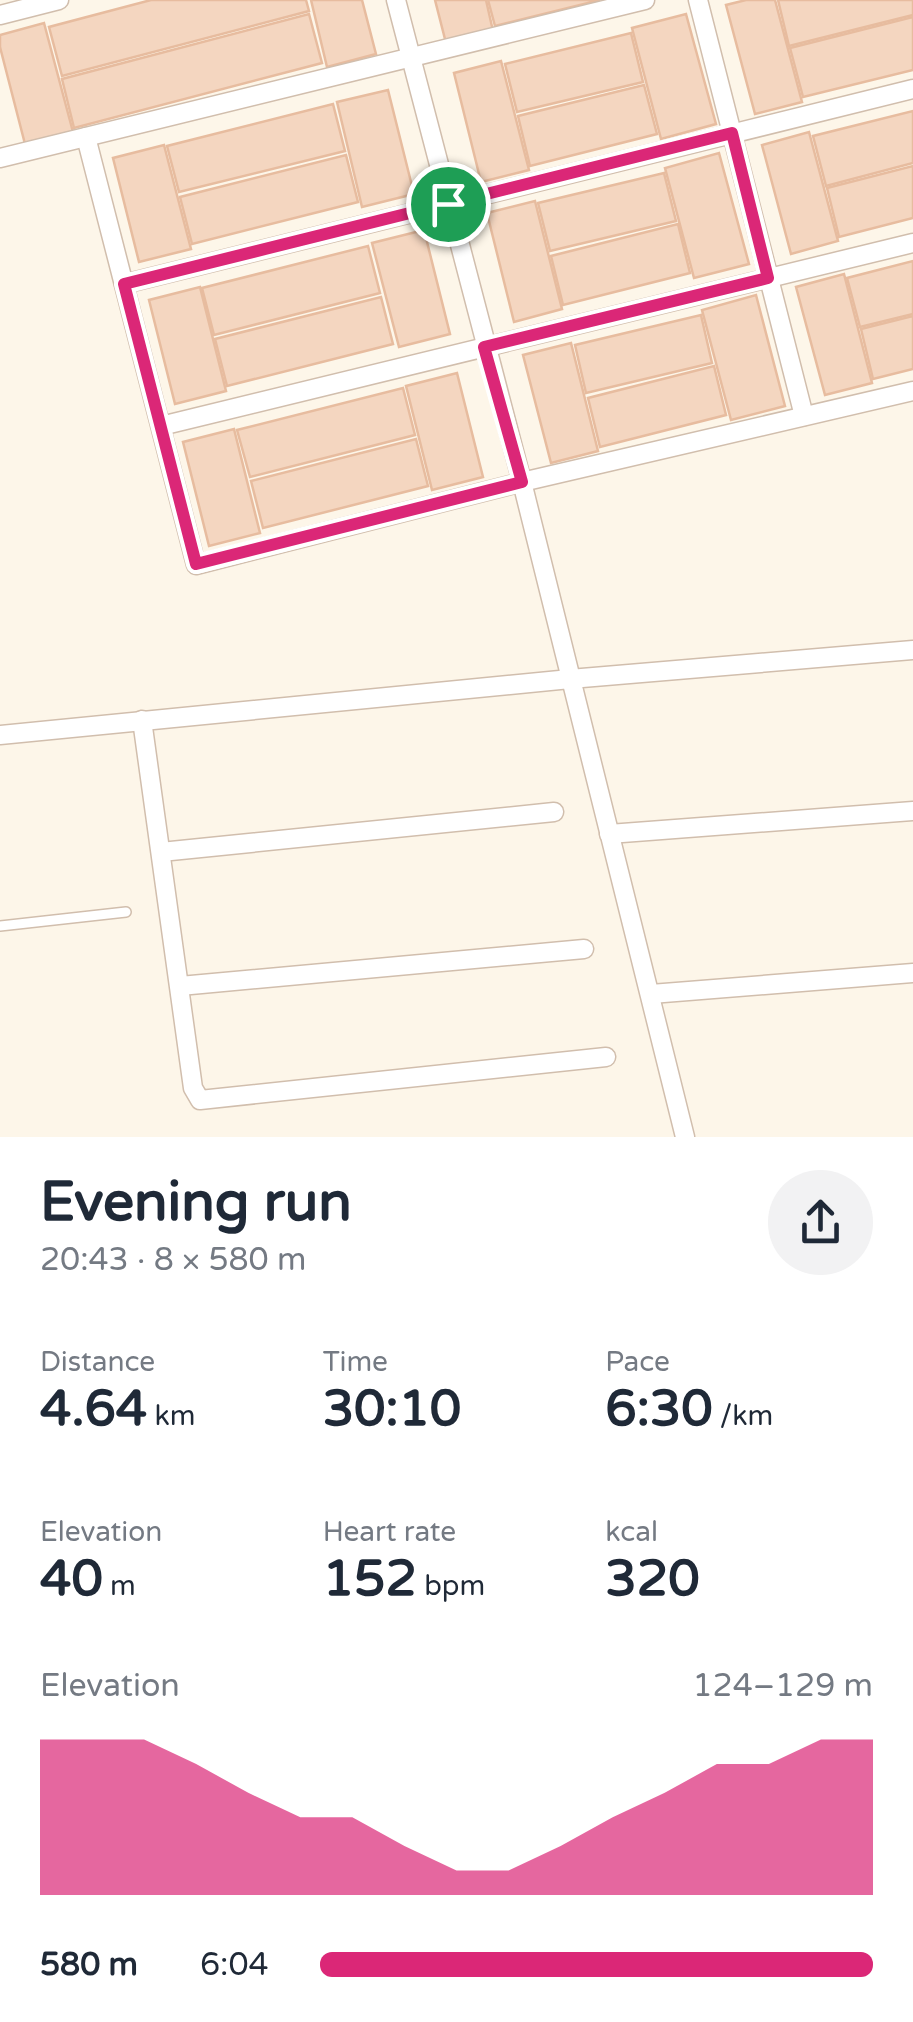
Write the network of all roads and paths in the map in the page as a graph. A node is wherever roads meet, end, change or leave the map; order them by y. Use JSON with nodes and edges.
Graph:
{"nodes":[{"id":1,"x":60,"y":0,"type":"edge"},
{"id":2,"x":396,"y":0,"type":"edge"},
{"id":3,"x":645,"y":0,"type":"edge"},
{"id":4,"x":698,"y":0,"type":"edge"},
{"id":5,"x":0,"y":15,"type":"edge"},
{"id":6,"x":410,"y":56,"type":"junction"},
{"id":7,"x":913,"y":88,"type":"edge"},
{"id":8,"x":732,"y":133,"type":"junction"},
{"id":9,"x":86,"y":137,"type":"junction"},
{"id":10,"x":0,"y":158,"type":"edge"},
{"id":11,"x":448,"y":204,"type":"junction"},
{"id":12,"x":913,"y":243,"type":"edge"},
{"id":13,"x":768,"y":278,"type":"junction"},
{"id":14,"x":124,"y":284,"type":"junction"},
{"id":15,"x":484,"y":347,"type":"junction"},
{"id":16,"x":913,"y":391,"type":"edge"},
{"id":17,"x":804,"y":416,"type":"junction"},
{"id":18,"x":161,"y":426,"type":"junction"},
{"id":19,"x":522,"y":482,"type":"junction"},
{"id":20,"x":913,"y":650,"type":"edge"},
{"id":21,"x":570,"y":679,"type":"junction"},
{"id":22,"x":142,"y":720,"type":"junction"},
{"id":23,"x":0,"y":735,"type":"edge"},
{"id":24,"x":913,"y":811,"type":"edge"},
{"id":25,"x":554,"y":812,"type":"dead end"},
{"id":26,"x":610,"y":834,"type":"junction"},
{"id":27,"x":161,"y":852,"type":"junction"},
{"id":28,"x":126,"y":912,"type":"dead end"},
{"id":29,"x":0,"y":926,"type":"edge"},
{"id":30,"x":584,"y":949,"type":"dead end"},
{"id":31,"x":913,"y":973,"type":"edge"},
{"id":32,"x":180,"y":986,"type":"junction"},
{"id":33,"x":651,"y":994,"type":"junction"},
{"id":34,"x":606,"y":1057,"type":"dead end"},
{"id":35,"x":686,"y":1137,"type":"edge"}],
"edges":[{"from":1,"to":5,"type":"street"},
{"from":2,"to":6,"type":"street"},
{"from":3,"to":6,"type":"street"},
{"from":4,"to":8,"type":"street"},
{"from":6,"to":9,"type":"street"},
{"from":6,"to":11,"type":"street"},
{"from":7,"to":8,"type":"street"},
{"from":8,"to":11,"type":"street"},
{"from":8,"to":13,"type":"street"},
{"from":9,"to":10,"type":"street"},
{"from":9,"to":14,"type":"street"},
{"from":11,"to":14,"type":"street"},
{"from":11,"to":15,"type":"street"},
{"from":12,"to":13,"type":"street"},
{"from":13,"to":15,"type":"street"},
{"from":13,"to":17,"type":"street"},
{"from":14,"to":18,"type":"street"},
{"from":15,"to":18,"type":"street"},
{"from":15,"to":19,"type":"street"},
{"from":16,"to":17,"type":"street"},
{"from":17,"to":19,"type":"street"},
{"from":18,"to":19,"type":"street"},
{"from":19,"to":21,"type":"street"},
{"from":20,"to":21,"type":"street"},
{"from":21,"to":22,"type":"street"},
{"from":21,"to":26,"type":"street"},
{"from":22,"to":23,"type":"street"},
{"from":22,"to":27,"type":"street"},
{"from":24,"to":26,"type":"street"},
{"from":25,"to":27,"type":"street"},
{"from":26,"to":33,"type":"street"},
{"from":27,"to":32,"type":"street"},
{"from":28,"to":29,"type":"lane"},
{"from":30,"to":32,"type":"street"},
{"from":31,"to":33,"type":"street"},
{"from":32,"to":34,"type":"street"},
{"from":33,"to":35,"type":"street"}]}
